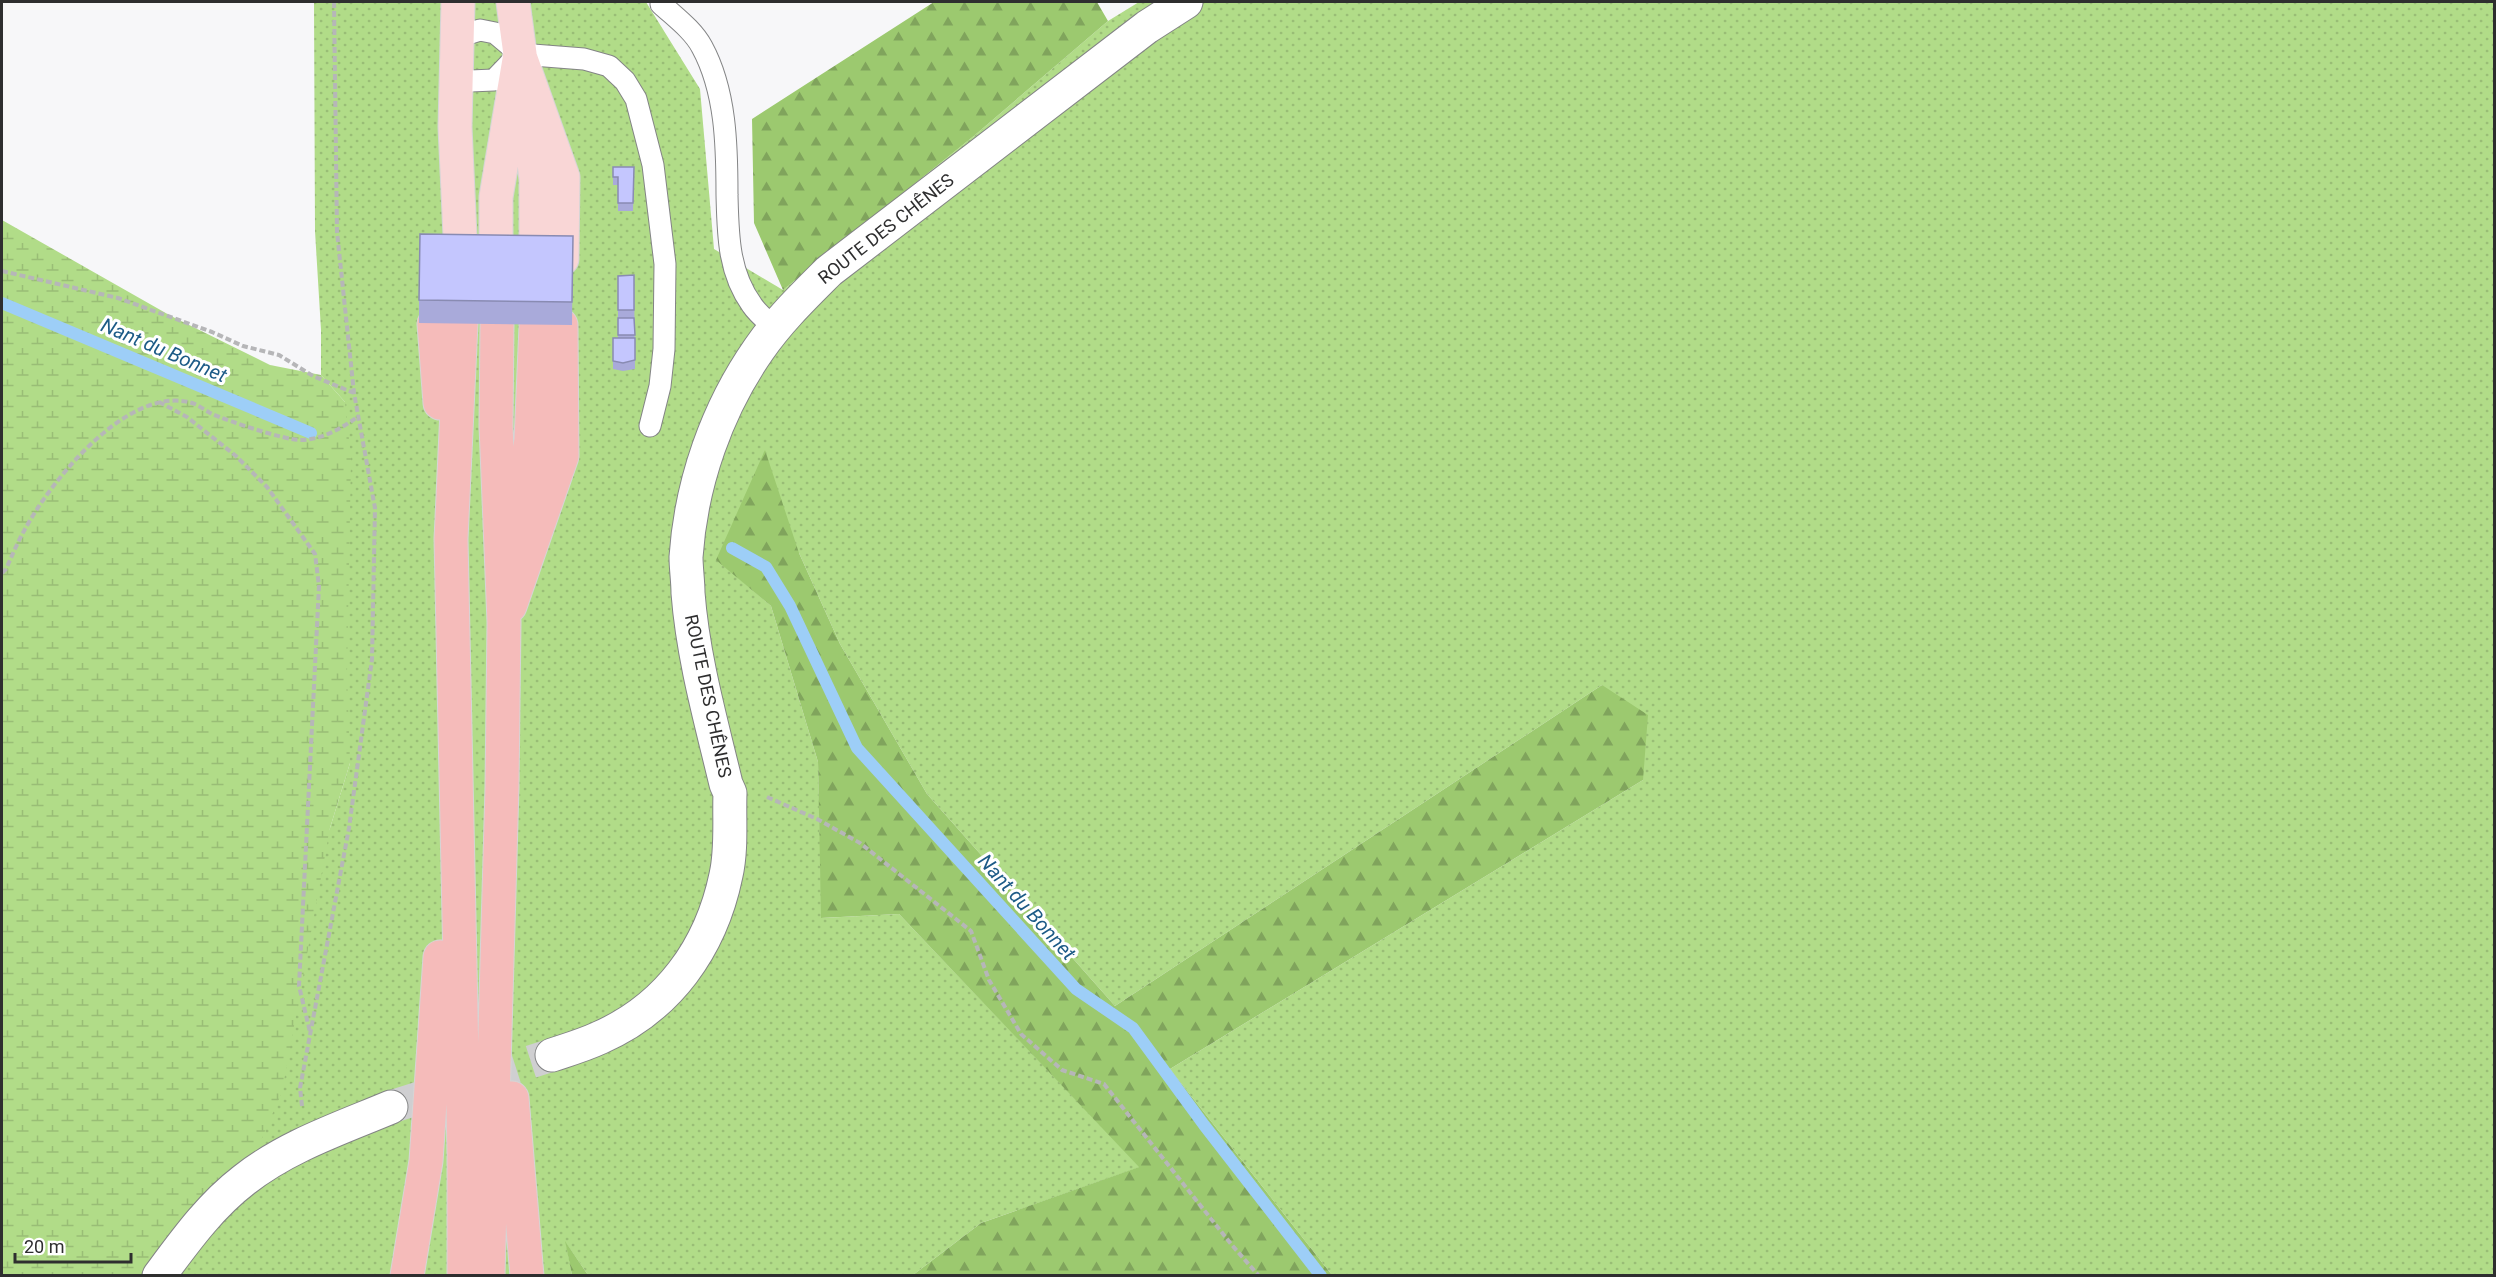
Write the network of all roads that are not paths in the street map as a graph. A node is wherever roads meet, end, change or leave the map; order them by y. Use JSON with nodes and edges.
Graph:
{"nodes":[{"id":1,"x":458,"y":2,"type":"edge"},
{"id":2,"x":513,"y":2,"type":"edge"},
{"id":3,"x":1186,"y":2,"type":"edge"},
{"id":4,"x":661,"y":4,"type":"dead end"},
{"id":5,"x":458,"y":37,"type":"junction"},
{"id":6,"x":520,"y":54,"type":"junction"},
{"id":7,"x":456,"y":73,"type":"junction"},
{"id":8,"x":447,"y":258,"type":"edge"},
{"id":9,"x":496,"y":258,"type":"edge"},
{"id":10,"x":549,"y":259,"type":"edge"},
{"id":11,"x":447,"y":324,"type":"edge"},
{"id":12,"x":497,"y":325,"type":"edge"},
{"id":13,"x":548,"y":325,"type":"edge"},
{"id":14,"x":775,"y":328,"type":"junction"},
{"id":15,"x":650,"y":426,"type":"dead end"},
{"id":16,"x":504,"y":622,"type":"junction"},
{"id":17,"x":453,"y":728,"type":"junction"},
{"id":18,"x":502,"y":787,"type":"junction"},
{"id":19,"x":552,"y":1055,"type":"tunnel mouth"},
{"id":20,"x":391,"y":1107,"type":"tunnel mouth"},
{"id":21,"x":159,"y":1275,"type":"edge"},
{"id":22,"x":407,"y":1275,"type":"edge"},
{"id":23,"x":464,"y":1275,"type":"edge"},
{"id":24,"x":488,"y":1275,"type":"edge"},
{"id":25,"x":527,"y":1275,"type":"edge"}],
"edges":[{"from":1,"to":5,"type":"main road"},
{"from":2,"to":6,"type":"main road"},
{"from":3,"to":14,"type":"street","name":"ROUTE DES CHÊNES"},
{"from":4,"to":14,"type":"lane"},
{"from":5,"to":6,"type":"lane"},
{"from":5,"to":7,"type":"main road"},
{"from":6,"to":7,"type":"lane"},
{"from":6,"to":9,"type":"main road"},
{"from":6,"to":10,"type":"main road"},
{"from":6,"to":15,"type":"lane"},
{"from":7,"to":8,"type":"main road"},
{"from":11,"to":17,"type":"highway"},
{"from":12,"to":16,"type":"highway"},
{"from":13,"to":16,"type":"highway"},
{"from":14,"to":19,"type":"street","name":"ROUTE DES CHÊNES"},
{"from":16,"to":18,"type":"highway"},
{"from":17,"to":22,"type":"highway"},
{"from":17,"to":23,"type":"highway"},
{"from":18,"to":24,"type":"highway"},
{"from":18,"to":25,"type":"highway"},
{"from":20,"to":21,"type":"street"}]}
